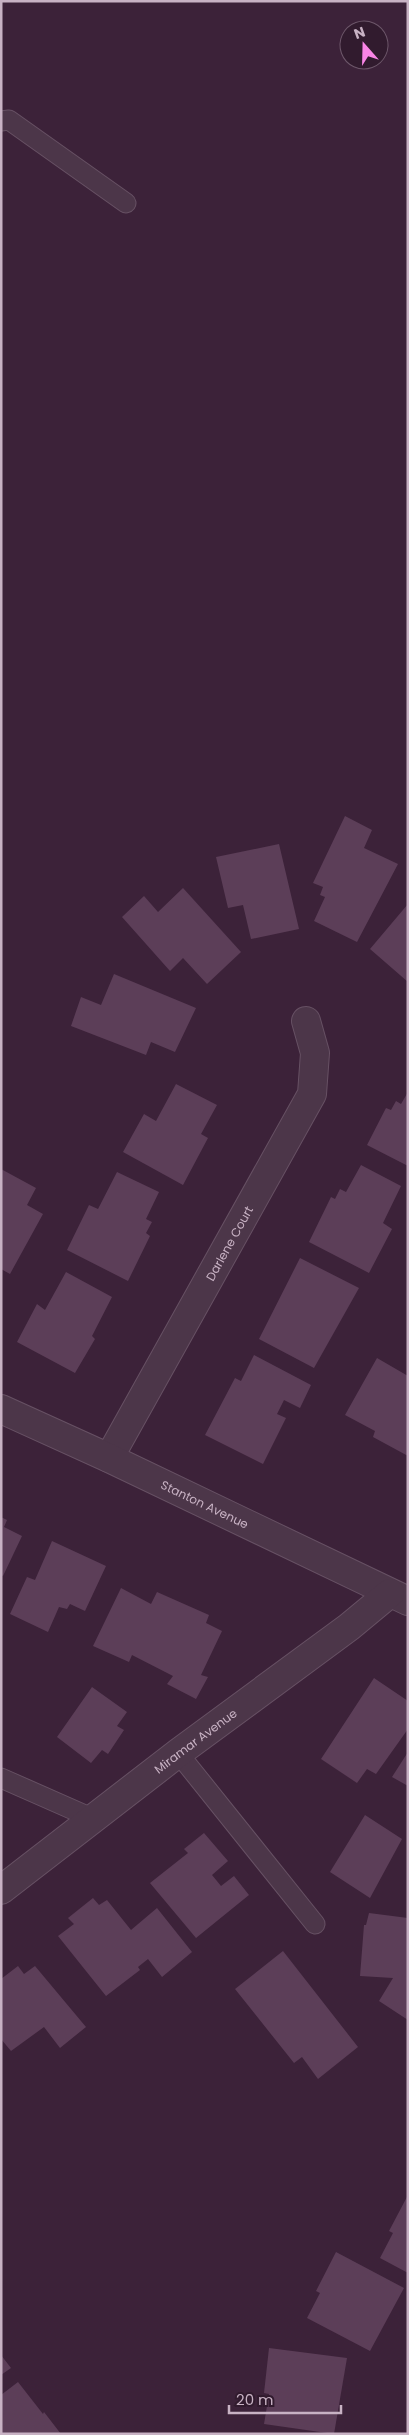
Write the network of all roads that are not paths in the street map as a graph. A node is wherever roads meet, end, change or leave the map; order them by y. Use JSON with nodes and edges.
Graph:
{"nodes":[{"id":1,"x":1,"y":121,"type":"edge"},
{"id":2,"x":126,"y":203,"type":"dead end"},
{"id":3,"x":306,"y":1021,"type":"dead end"},
{"id":4,"x":1,"y":1409,"type":"edge"},
{"id":5,"x":109,"y":1458,"type":"junction"},
{"id":6,"x":399,"y":1597,"type":"edge"},
{"id":7,"x":178,"y":1753,"type":"junction"},
{"id":8,"x":1,"y":1778,"type":"edge"},
{"id":9,"x":94,"y":1819,"type":"junction"},
{"id":10,"x":1,"y":1890,"type":"edge"},
{"id":11,"x":315,"y":1924,"type":"dead end"}],
"edges":[{"from":1,"to":2,"type":"lane"},
{"from":3,"to":5,"type":"street","name":"Darlene Court"},
{"from":4,"to":5,"type":"street","name":"Stanton Avenue"},
{"from":5,"to":6,"type":"street","name":"Stanton Avenue"},
{"from":6,"to":7,"type":"street","name":"Miramar Avenue"},
{"from":7,"to":9,"type":"street","name":"Miramar Avenue"},
{"from":7,"to":11,"type":"lane"},
{"from":8,"to":9,"type":"lane"},
{"from":9,"to":10,"type":"street","name":"Miramar Avenue"}]}
